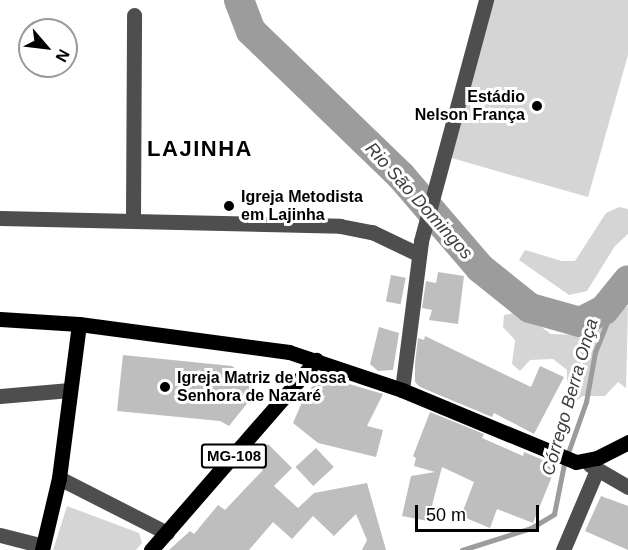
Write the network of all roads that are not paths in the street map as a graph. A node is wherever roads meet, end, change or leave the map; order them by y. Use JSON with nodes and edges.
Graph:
{"nodes":[{"id":1,"x":486,"y":0,"type":"edge"},
{"id":2,"x":134,"y":15,"type":"dead end"},
{"id":3,"x":0,"y":218,"type":"edge"},
{"id":4,"x":133,"y":219,"type":"junction"},
{"id":5,"x":420,"y":247,"type":"junction"},
{"id":6,"x":0,"y":319,"type":"edge"},
{"id":7,"x":79,"y":324,"type":"junction"},
{"id":8,"x":316,"y":360,"type":"junction"},
{"id":9,"x":70,"y":390,"type":"junction"},
{"id":10,"x":402,"y":390,"type":"junction"},
{"id":11,"x":0,"y":396,"type":"edge"},
{"id":12,"x":628,"y":442,"type":"edge"},
{"id":13,"x":586,"y":464,"type":"junction"},
{"id":14,"x":58,"y":478,"type":"junction"},
{"id":15,"x":628,"y":487,"type":"edge"},
{"id":16,"x":167,"y":533,"type":"junction"},
{"id":17,"x":0,"y":535,"type":"edge"},
{"id":18,"x":43,"y":548,"type":"edge"},
{"id":19,"x":151,"y":550,"type":"edge"},
{"id":20,"x":563,"y":550,"type":"edge"}],
"edges":[{"from":1,"to":5,"type":"street"},
{"from":2,"to":4,"type":"street"},
{"from":3,"to":4,"type":"street"},
{"from":4,"to":5,"type":"street"},
{"from":5,"to":10,"type":"street"},
{"from":6,"to":7,"type":"main road"},
{"from":7,"to":8,"type":"main road"},
{"from":7,"to":9,"type":"main road"},
{"from":8,"to":10,"type":"main road"},
{"from":8,"to":16,"type":"main road","number":"MG-108"},
{"from":9,"to":11,"type":"street"},
{"from":9,"to":14,"type":"main road"},
{"from":10,"to":13,"type":"main road"},
{"from":12,"to":13,"type":"main road"},
{"from":13,"to":15,"type":"street"},
{"from":13,"to":20,"type":"street"},
{"from":14,"to":16,"type":"street"},
{"from":14,"to":18,"type":"main road"},
{"from":16,"to":19,"type":"main road","number":"MG-108"},
{"from":17,"to":18,"type":"street"}]}
